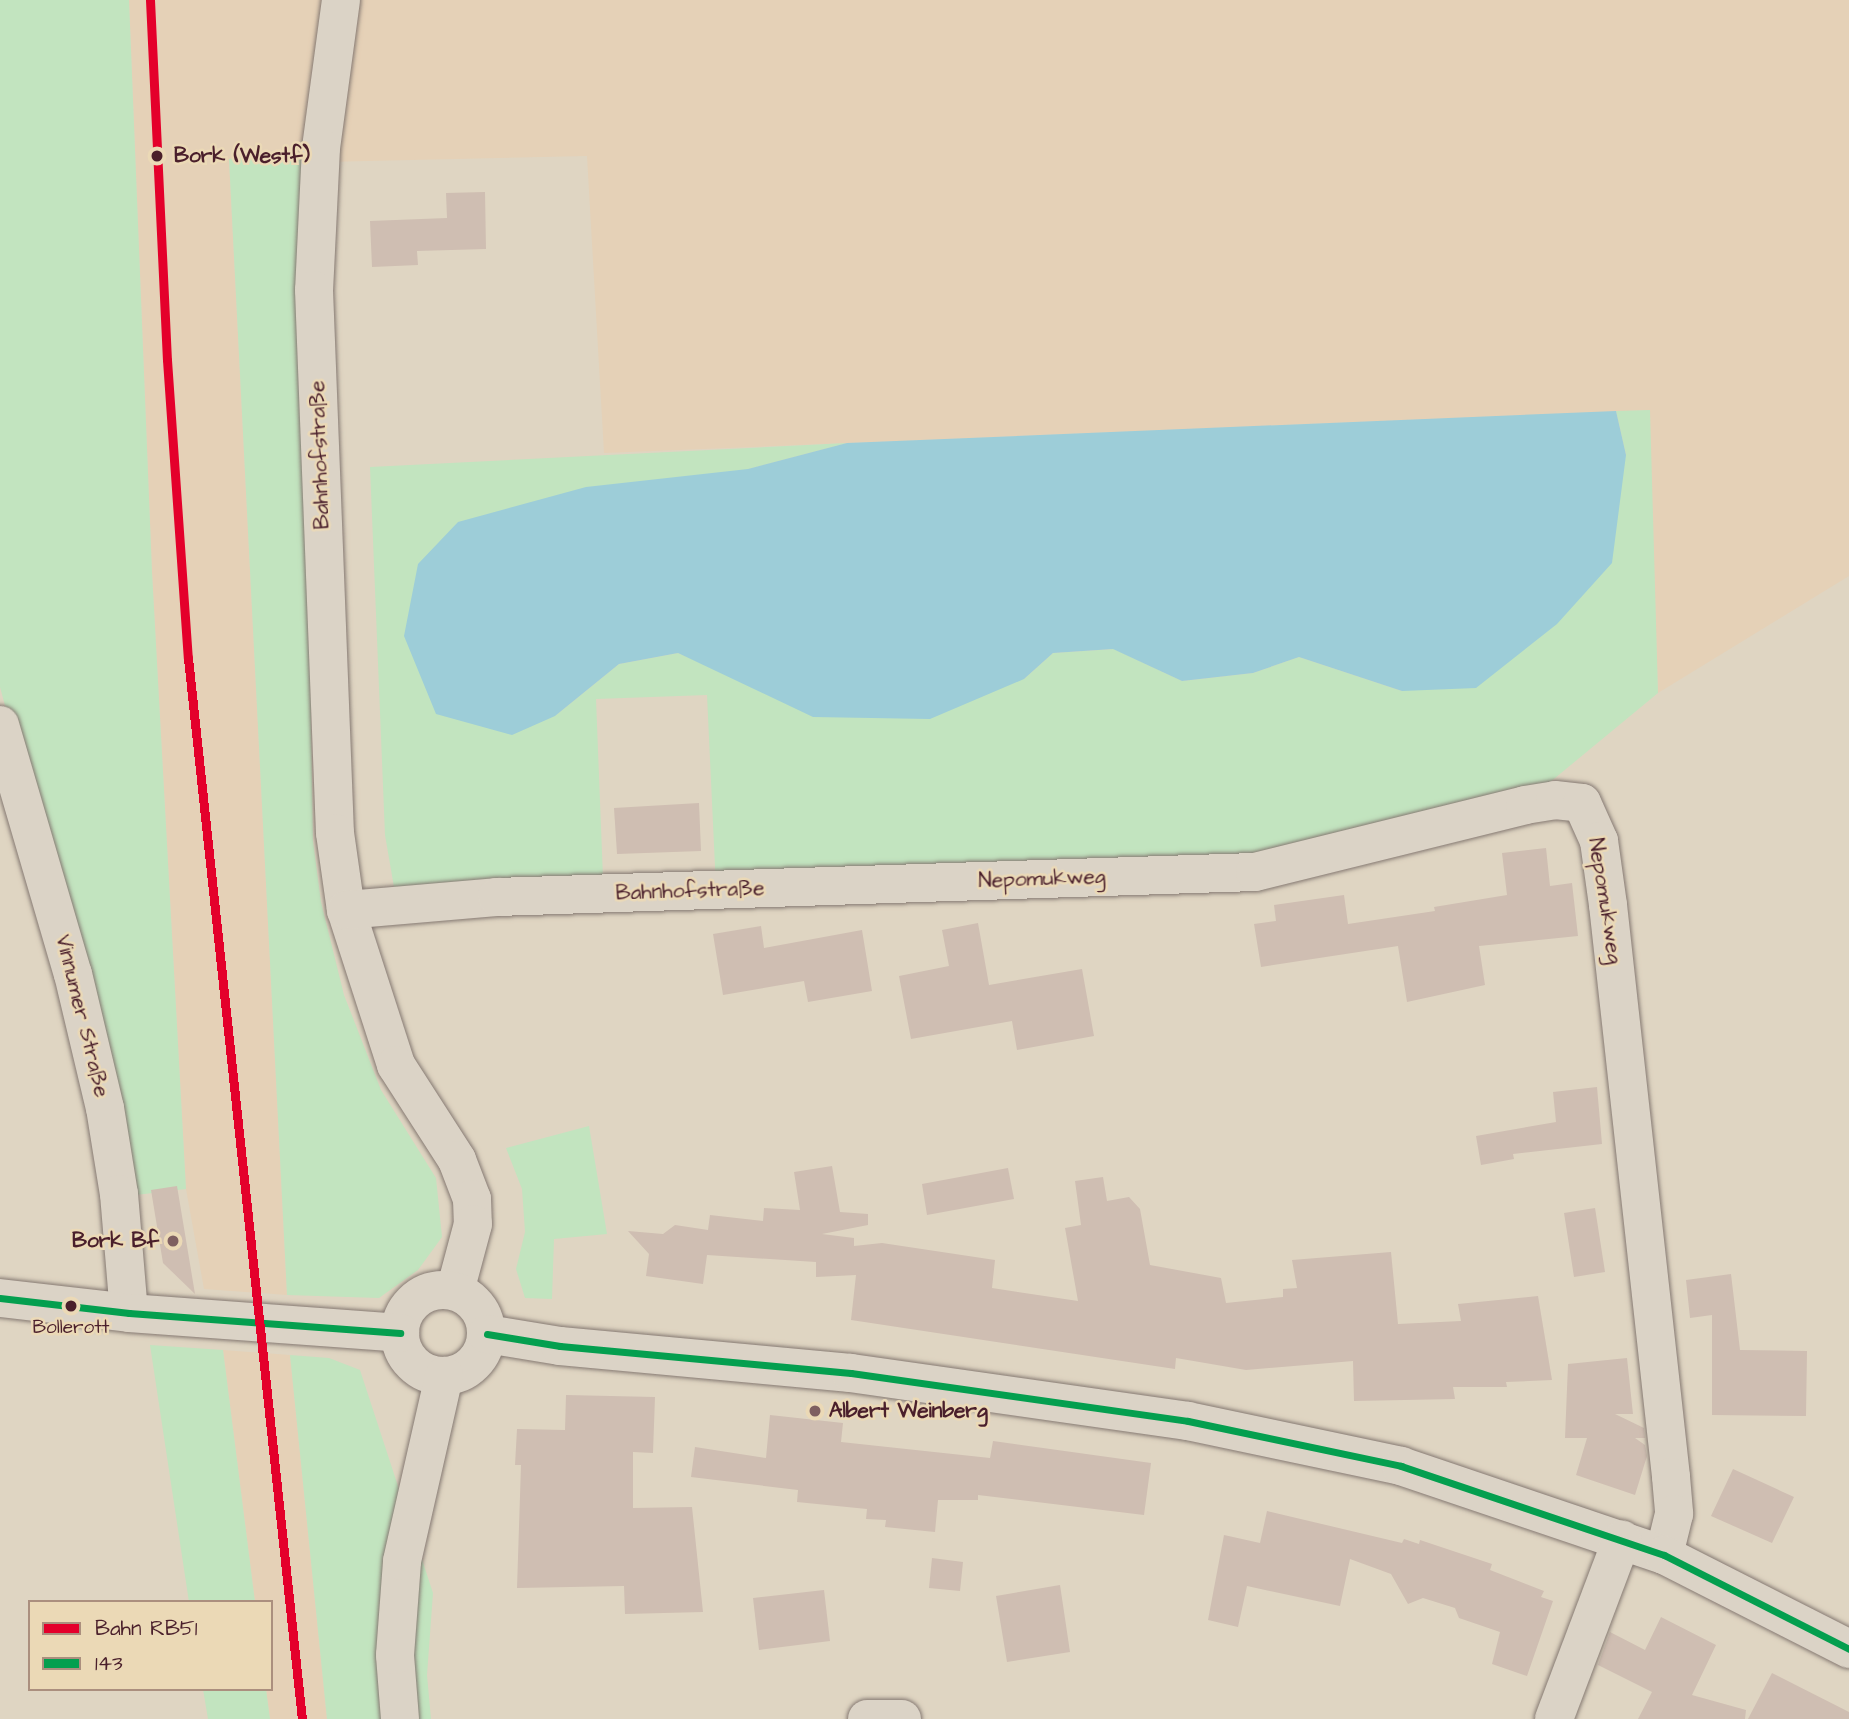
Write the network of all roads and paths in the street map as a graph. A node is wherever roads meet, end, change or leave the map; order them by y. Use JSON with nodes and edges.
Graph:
{"nodes":[{"id":1,"x":341,"y":0,"type":"edge"},
{"id":2,"x":0,"y":725,"type":"edge"},
{"id":3,"x":866,"y":885,"type":"joint"},
{"id":4,"x":346,"y":910,"type":"junction"},
{"id":5,"x":455,"y":1291,"type":"junction"},
{"id":6,"x":0,"y":1298,"type":"edge"},
{"id":7,"x":140,"y":1313,"type":"junction"},
{"id":8,"x":400,"y":1333,"type":"junction"},
{"id":9,"x":487,"y":1334,"type":"junction"},
{"id":10,"x":444,"y":1377,"type":"junction"},
{"id":11,"x":1622,"y":1539,"type":"junction"},
{"id":12,"x":1664,"y":1555,"type":"junction"},
{"id":13,"x":1849,"y":1649,"type":"edge"},
{"id":14,"x":400,"y":1719,"type":"edge"},
{"id":15,"x":867,"y":1719,"type":"edge"},
{"id":16,"x":902,"y":1719,"type":"edge"},
{"id":17,"x":1554,"y":1719,"type":"edge"}],
"edges":[{"from":1,"to":4,"type":"street","name":"Bahnhofstraße"},
{"from":2,"to":7,"type":"street","name":"Vinnumer Straße"},
{"from":3,"to":4,"type":"street","name":"Bahnhofstraße"},
{"from":3,"to":12,"type":"street","name":"Nepomukweg"},
{"from":4,"to":5,"type":"street","name":"Bahnhofstraße"},
{"from":5,"to":8,"type":"street"},
{"from":5,"to":9,"type":"street"},
{"from":6,"to":7,"type":"street"},
{"from":7,"to":8,"type":"street"},
{"from":8,"to":10,"type":"street"},
{"from":9,"to":10,"type":"street"},
{"from":9,"to":11,"type":"street"},
{"from":10,"to":14,"type":"street"},
{"from":11,"to":12,"type":"street"},
{"from":11,"to":17,"type":"street"},
{"from":12,"to":13,"type":"street"},
{"from":15,"to":16,"type":"street"}]}
